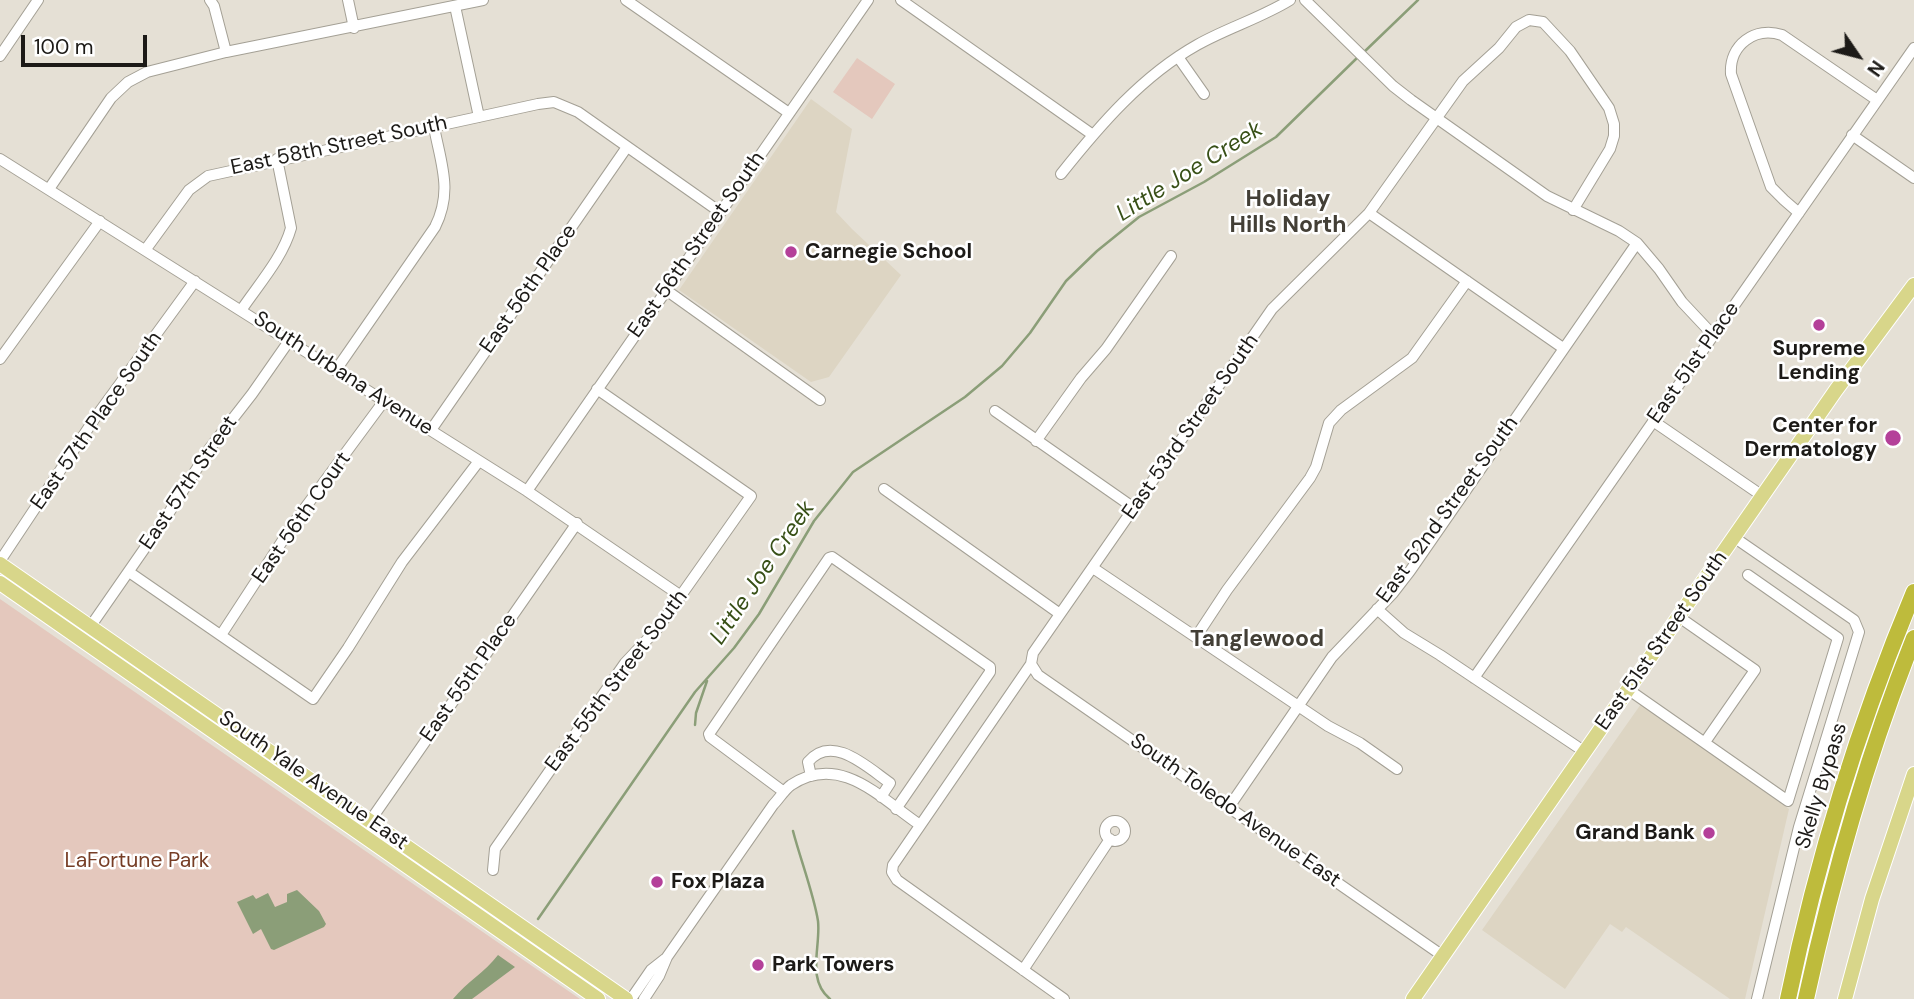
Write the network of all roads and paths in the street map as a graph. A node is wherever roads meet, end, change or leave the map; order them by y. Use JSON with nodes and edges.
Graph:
{"nodes":[{"id":1,"x":38,"y":0,"type":"edge"},
{"id":2,"x":210,"y":0,"type":"edge"},
{"id":3,"x":348,"y":0,"type":"edge"},
{"id":4,"x":483,"y":0,"type":"edge"},
{"id":5,"x":625,"y":0,"type":"edge"},
{"id":6,"x":868,"y":0,"type":"edge"},
{"id":7,"x":901,"y":0,"type":"edge"},
{"id":8,"x":1290,"y":0,"type":"edge"},
{"id":9,"x":1305,"y":0,"type":"edge"},
{"id":10,"x":455,"y":6,"type":"junction"},
{"id":11,"x":354,"y":28,"type":"junction"},
{"id":12,"x":1914,"y":48,"type":"edge"},
{"id":13,"x":226,"y":52,"type":"junction"},
{"id":14,"x":0,"y":56,"type":"edge"},
{"id":15,"x":1178,"y":57,"type":"junction"},
{"id":16,"x":1204,"y":93,"type":"dead end"},
{"id":17,"x":1877,"y":100,"type":"junction"},
{"id":18,"x":789,"y":113,"type":"junction"},
{"id":19,"x":479,"y":117,"type":"junction"},
{"id":20,"x":1436,"y":117,"type":"junction"},
{"id":21,"x":434,"y":127,"type":"junction"},
{"id":22,"x":1093,"y":135,"type":"junction"},
{"id":23,"x":1852,"y":135,"type":"junction"},
{"id":24,"x":627,"y":147,"type":"junction"},
{"id":25,"x":277,"y":159,"type":"junction"},
{"id":26,"x":2,"y":163,"type":"edge"},
{"id":27,"x":1061,"y":174,"type":"dead end"},
{"id":28,"x":1914,"y":178,"type":"edge"},
{"id":29,"x":49,"y":189,"type":"junction"},
{"id":30,"x":1573,"y":210,"type":"junction"},
{"id":31,"x":720,"y":212,"type":"junction"},
{"id":32,"x":1369,"y":213,"type":"junction"},
{"id":33,"x":1799,"y":213,"type":"junction"},
{"id":34,"x":100,"y":221,"type":"junction"},
{"id":35,"x":1637,"y":243,"type":"junction"},
{"id":36,"x":146,"y":249,"type":"junction"},
{"id":37,"x":1171,"y":256,"type":"dead end"},
{"id":38,"x":195,"y":281,"type":"junction"},
{"id":39,"x":1467,"y":281,"type":"junction"},
{"id":40,"x":1914,"y":285,"type":"edge"},
{"id":41,"x":666,"y":290,"type":"junction"},
{"id":42,"x":242,"y":309,"type":"junction"},
{"id":43,"x":1713,"y":335,"type":"junction"},
{"id":44,"x":289,"y":341,"type":"junction"},
{"id":45,"x":1563,"y":348,"type":"junction"},
{"id":46,"x":0,"y":359,"type":"edge"},
{"id":47,"x":336,"y":370,"type":"junction"},
{"id":48,"x":597,"y":389,"type":"junction"},
{"id":49,"x":820,"y":400,"type":"dead end"},
{"id":50,"x":384,"y":401,"type":"junction"},
{"id":51,"x":995,"y":411,"type":"dead end"},
{"id":52,"x":1653,"y":421,"type":"junction"},
{"id":53,"x":431,"y":430,"type":"junction"},
{"id":54,"x":1036,"y":441,"type":"junction"},
{"id":55,"x":479,"y":461,"type":"junction"},
{"id":56,"x":884,"y":489,"type":"dead end"},
{"id":57,"x":527,"y":491,"type":"junction"},
{"id":58,"x":1764,"y":497,"type":"junction"},
{"id":59,"x":1134,"y":508,"type":"junction"},
{"id":60,"x":577,"y":523,"type":"junction"},
{"id":61,"x":1735,"y":538,"type":"junction"},
{"id":62,"x":0,"y":562,"type":"edge"},
{"id":63,"x":1093,"y":568,"type":"junction"},
{"id":64,"x":1780,"y":568,"type":"junction"},
{"id":65,"x":128,"y":572,"type":"junction"},
{"id":66,"x":1748,"y":575,"type":"dead end"},
{"id":67,"x":0,"y":583,"type":"edge"},
{"id":68,"x":1766,"y":588,"type":"junction"},
{"id":69,"x":1914,"y":592,"type":"edge"},
{"id":70,"x":681,"y":596,"type":"junction"},
{"id":71,"x":1377,"y":608,"type":"junction"},
{"id":72,"x":1060,"y":614,"type":"junction"},
{"id":73,"x":1679,"y":617,"type":"junction"},
{"id":74,"x":90,"y":627,"type":"junction"},
{"id":75,"x":221,"y":635,"type":"junction"},
{"id":76,"x":1196,"y":637,"type":"junction"},
{"id":77,"x":1914,"y":638,"type":"edge"},
{"id":78,"x":1031,"y":664,"type":"junction"},
{"id":79,"x":1475,"y":678,"type":"junction"},
{"id":80,"x":1822,"y":689,"type":"junction"},
{"id":81,"x":1629,"y":690,"type":"junction"},
{"id":82,"x":1839,"y":695,"type":"junction"},
{"id":83,"x":1299,"y":706,"type":"junction"},
{"id":84,"x":1704,"y":742,"type":"junction"},
{"id":85,"x":1585,"y":752,"type":"junction"},
{"id":86,"x":1397,"y":769,"type":"dead end"},
{"id":87,"x":1914,"y":774,"type":"edge"},
{"id":88,"x":811,"y":776,"type":"junction"},
{"id":89,"x":785,"y":792,"type":"junction"},
{"id":90,"x":881,"y":797,"type":"junction"},
{"id":91,"x":1229,"y":807,"type":"junction"},
{"id":92,"x":896,"y":809,"type":"junction"},
{"id":93,"x":370,"y":821,"type":"junction"},
{"id":94,"x":920,"y":825,"type":"junction"},
{"id":95,"x":361,"y":834,"type":"junction"},
{"id":96,"x":1110,"y":839,"type":"dead end"},
{"id":97,"x":492,"y":870,"type":"dead end"},
{"id":98,"x":1443,"y":956,"type":"junction"},
{"id":99,"x":667,"y":957,"type":"junction"},
{"id":100,"x":1023,"y":970,"type":"junction"},
{"id":101,"x":598,"y":999,"type":"edge"},
{"id":102,"x":629,"y":999,"type":"edge"},
{"id":103,"x":644,"y":999,"type":"edge"},
{"id":104,"x":1064,"y":999,"type":"edge"},
{"id":105,"x":1413,"y":999,"type":"edge"},
{"id":106,"x":1757,"y":999,"type":"edge"},
{"id":107,"x":1788,"y":999,"type":"edge"},
{"id":108,"x":1807,"y":999,"type":"edge"},
{"id":109,"x":1845,"y":999,"type":"edge"}],
"edges":[{"from":1,"to":14,"type":"street"},
{"from":2,"to":13,"type":"street"},
{"from":3,"to":11,"type":"street"},
{"from":4,"to":10,"type":"street"},
{"from":5,"to":18,"type":"street"},
{"from":6,"to":18,"type":"street","name":"East 56th Street South"},
{"from":7,"to":22,"type":"street"},
{"from":8,"to":15,"type":"street"},
{"from":9,"to":20,"type":"street"},
{"from":10,"to":11,"type":"street"},
{"from":10,"to":19,"type":"street"},
{"from":11,"to":13,"type":"street"},
{"from":12,"to":17,"type":"street","name":"East 51st Place"},
{"from":13,"to":29,"type":"street"},
{"from":15,"to":16,"type":"street"},
{"from":15,"to":22,"type":"street"},
{"from":17,"to":23,"type":"street","name":"East 51st Place"},
{"from":17,"to":33,"type":"street"},
{"from":18,"to":31,"type":"street","name":"East 56th Street South"},
{"from":19,"to":21,"type":"street","name":"East 58th Street South"},
{"from":19,"to":24,"type":"street","name":"East 58th Street South"},
{"from":20,"to":30,"type":"street"},
{"from":20,"to":30,"type":"street","name":"East 53rd Street South"},
{"from":20,"to":32,"type":"street","name":"East 53rd Street South"},
{"from":21,"to":25,"type":"street","name":"East 58th Street South"},
{"from":21,"to":47,"type":"street"},
{"from":22,"to":27,"type":"street"},
{"from":23,"to":28,"type":"street"},
{"from":23,"to":33,"type":"street","name":"East 51st Place"},
{"from":24,"to":31,"type":"street"},
{"from":24,"to":53,"type":"street","name":"East 56th Place"},
{"from":25,"to":36,"type":"street","name":"East 58th Street South"},
{"from":25,"to":42,"type":"street"},
{"from":26,"to":29,"type":"street","name":"South Urbana Avenue"},
{"from":29,"to":34,"type":"street","name":"South Urbana Avenue"},
{"from":30,"to":35,"type":"street"},
{"from":31,"to":41,"type":"street","name":"East 56th Street South"},
{"from":32,"to":39,"type":"street"},
{"from":32,"to":59,"type":"street","name":"East 53rd Street South"},
{"from":33,"to":43,"type":"street","name":"East 51st Place"},
{"from":34,"to":36,"type":"street","name":"South Urbana Avenue"},
{"from":34,"to":46,"type":"street"},
{"from":35,"to":43,"type":"street"},
{"from":35,"to":45,"type":"street","name":"East 52nd Street South"},
{"from":36,"to":38,"type":"street","name":"South Urbana Avenue"},
{"from":37,"to":54,"type":"street"},
{"from":38,"to":42,"type":"street","name":"South Urbana Avenue"},
{"from":38,"to":62,"type":"street","name":"East 57th Place South"},
{"from":39,"to":45,"type":"street"},
{"from":39,"to":76,"type":"street"},
{"from":40,"to":58,"type":"main road","name":"East 51st Street South"},
{"from":41,"to":48,"type":"street","name":"East 56th Street South"},
{"from":41,"to":49,"type":"street"},
{"from":42,"to":44,"type":"street","name":"South Urbana Avenue"},
{"from":43,"to":52,"type":"street","name":"East 51st Place"},
{"from":44,"to":47,"type":"street","name":"South Urbana Avenue"},
{"from":44,"to":65,"type":"street","name":"East 57th Street"},
{"from":45,"to":71,"type":"street","name":"East 52nd Street South"},
{"from":47,"to":50,"type":"street","name":"South Urbana Avenue"},
{"from":48,"to":57,"type":"street","name":"East 56th Street South"},
{"from":48,"to":70,"type":"street","name":"East 55th Street South"},
{"from":50,"to":53,"type":"street","name":"South Urbana Avenue"},
{"from":50,"to":75,"type":"street","name":"East 56th Court"},
{"from":51,"to":54,"type":"street"},
{"from":52,"to":58,"type":"street"},
{"from":52,"to":79,"type":"street","name":"East 51st Place"},
{"from":53,"to":55,"type":"street","name":"South Urbana Avenue"},
{"from":54,"to":59,"type":"street"},
{"from":55,"to":57,"type":"street","name":"South Urbana Avenue"},
{"from":55,"to":75,"type":"street"},
{"from":56,"to":72,"type":"street"},
{"from":57,"to":60,"type":"street","name":"South Urbana Avenue"},
{"from":58,"to":61,"type":"main road","name":"East 51st Street South"},
{"from":59,"to":63,"type":"street","name":"East 53rd Street South"},
{"from":60,"to":70,"type":"street","name":"South Urbana Avenue"},
{"from":60,"to":93,"type":"street","name":"East 55th Place"},
{"from":61,"to":64,"type":"street"},
{"from":61,"to":73,"type":"main road","name":"East 51st Street South"},
{"from":62,"to":74,"type":"main road","name":"South Yale Avenue East"},
{"from":63,"to":72,"type":"street","name":"East 53rd Street South"},
{"from":63,"to":76,"type":"street"},
{"from":64,"to":68,"type":"street"},
{"from":64,"to":82,"type":"street"},
{"from":65,"to":74,"type":"street","name":"East 57th Street"},
{"from":65,"to":75,"type":"street"},
{"from":66,"to":68,"type":"street"},
{"from":67,"to":95,"type":"main road","name":"South Yale Avenue East"},
{"from":68,"to":80,"type":"street"},
{"from":69,"to":107,"type":"highway","name":"Skelly Bypass"},
{"from":70,"to":97,"type":"street","name":"East 55th Street South"},
{"from":71,"to":79,"type":"street"},
{"from":71,"to":83,"type":"street","name":"East 52nd Street South"},
{"from":72,"to":78,"type":"street","name":"East 53rd Street South"},
{"from":73,"to":81,"type":"main road","name":"East 51st Street South"},
{"from":73,"to":84,"type":"street"},
{"from":74,"to":93,"type":"main road","name":"South Yale Avenue East"},
{"from":76,"to":83,"type":"street"},
{"from":77,"to":108,"type":"highway","name":"Skelly Bypass"},
{"from":78,"to":91,"type":"street","name":"South Toledo Avenue East"},
{"from":78,"to":94,"type":"street","name":"East 53rd Street South"},
{"from":79,"to":85,"type":"street"},
{"from":80,"to":82,"type":"street"},
{"from":80,"to":84,"type":"street"},
{"from":81,"to":84,"type":"street"},
{"from":81,"to":85,"type":"main road","name":"East 51st Street South"},
{"from":82,"to":106,"type":"street"},
{"from":83,"to":86,"type":"street"},
{"from":83,"to":91,"type":"street","name":"East 52nd Street South"},
{"from":85,"to":98,"type":"main road","name":"East 51st Street South"},
{"from":87,"to":109,"type":"main road"},
{"from":88,"to":89,"type":"street"},
{"from":88,"to":90,"type":"street"},
{"from":88,"to":90,"type":"street"},
{"from":89,"to":92,"type":"street"},
{"from":89,"to":99,"type":"street"},
{"from":90,"to":92,"type":"street"},
{"from":91,"to":98,"type":"street","name":"South Toledo Avenue East"},
{"from":92,"to":94,"type":"street"},
{"from":93,"to":95,"type":"street","name":"East 55th Place"},
{"from":93,"to":102,"type":"main road","name":"South Yale Avenue East"},
{"from":94,"to":100,"type":"street","name":"East 53rd Street South"},
{"from":95,"to":101,"type":"main road","name":"South Yale Avenue East"},
{"from":96,"to":100,"type":"street"},
{"from":98,"to":105,"type":"main road","name":"East 51st Street South"},
{"from":99,"to":102,"type":"street"},
{"from":99,"to":103,"type":"street"},
{"from":100,"to":104,"type":"street"}]}
